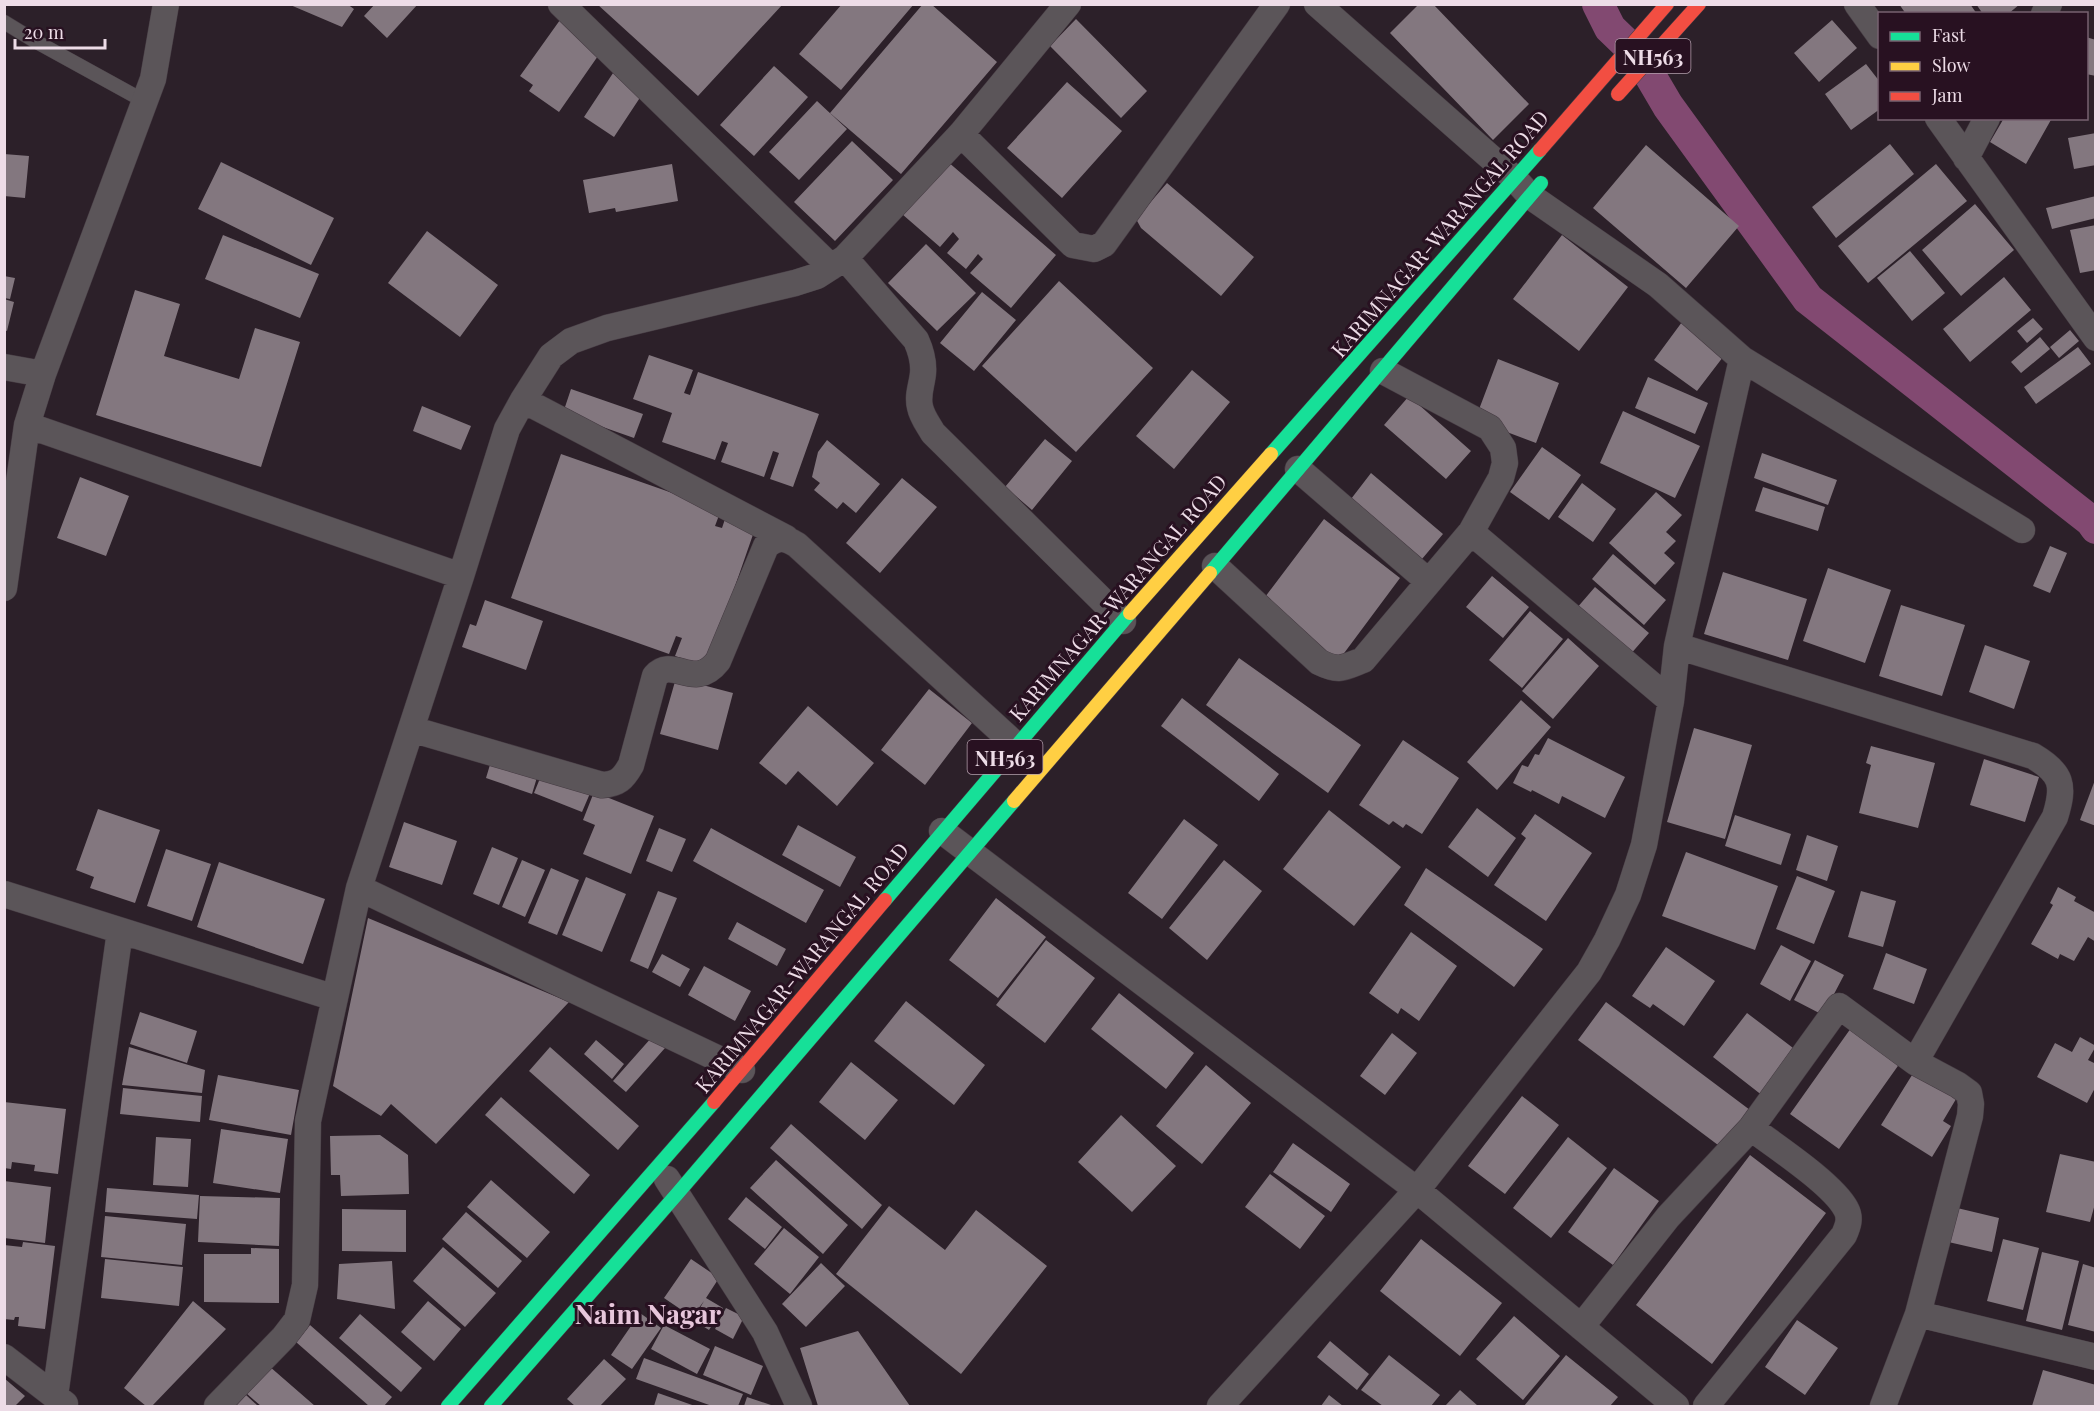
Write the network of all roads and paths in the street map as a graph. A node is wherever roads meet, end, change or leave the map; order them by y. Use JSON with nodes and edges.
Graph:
{"nodes":[{"id":1,"x":166,"y":4,"type":"edge"},
{"id":2,"x":561,"y":4,"type":"edge"},
{"id":3,"x":1068,"y":4,"type":"edge"},
{"id":4,"x":1277,"y":4,"type":"edge"},
{"id":5,"x":1317,"y":4,"type":"edge"},
{"id":6,"x":1667,"y":4,"type":"edge"},
{"id":7,"x":1699,"y":4,"type":"edge"},
{"id":8,"x":1857,"y":4,"type":"edge"},
{"id":9,"x":4,"y":22,"type":"edge"},
{"id":10,"x":1878,"y":33,"type":"edge"},
{"id":11,"x":144,"y":101,"type":"junction"},
{"id":12,"x":1606,"y":107,"type":"dead end"},
{"id":13,"x":1939,"y":120,"type":"edge"},
{"id":14,"x":1986,"y":120,"type":"edge"},
{"id":15,"x":961,"y":134,"type":"junction"},
{"id":16,"x":1966,"y":158,"type":"junction"},
{"id":17,"x":1552,"y":171,"type":"dead end"},
{"id":18,"x":1523,"y":188,"type":"junction"},
{"id":19,"x":838,"y":262,"type":"junction"},
{"id":20,"x":2096,"y":338,"type":"edge"},
{"id":21,"x":1742,"y":359,"type":"junction"},
{"id":22,"x":4,"y":367,"type":"edge"},
{"id":23,"x":1383,"y":371,"type":"junction"},
{"id":24,"x":43,"y":374,"type":"junction"},
{"id":25,"x":523,"y":400,"type":"junction"},
{"id":26,"x":27,"y":425,"type":"junction"},
{"id":27,"x":1298,"y":469,"type":"junction"},
{"id":28,"x":2022,"y":530,"type":"dead end"},
{"id":29,"x":1471,"y":532,"type":"junction"},
{"id":30,"x":786,"y":538,"type":"junction"},
{"id":31,"x":1215,"y":566,"type":"junction"},
{"id":32,"x":461,"y":576,"type":"junction"},
{"id":33,"x":1429,"y":582,"type":"junction"},
{"id":34,"x":4,"y":588,"type":"edge"},
{"id":35,"x":1123,"y":621,"type":"junction"},
{"id":36,"x":1677,"y":645,"type":"junction"},
{"id":37,"x":1671,"y":701,"type":"junction"},
{"id":38,"x":411,"y":729,"type":"junction"},
{"id":39,"x":1016,"y":745,"type":"junction"},
{"id":40,"x":942,"y":831,"type":"junction"},
{"id":41,"x":969,"y":853,"type":"junction"},
{"id":42,"x":359,"y":888,"type":"junction"},
{"id":43,"x":4,"y":894,"type":"edge"},
{"id":44,"x":120,"y":931,"type":"junction"},
{"id":45,"x":335,"y":998,"type":"junction"},
{"id":46,"x":1915,"y":1062,"type":"junction"},
{"id":47,"x":742,"y":1070,"type":"junction"},
{"id":48,"x":1751,"y":1128,"type":"junction"},
{"id":49,"x":659,"y":1166,"type":"junction"},
{"id":50,"x":1417,"y":1190,"type":"junction"},
{"id":51,"x":677,"y":1194,"type":"junction"},
{"id":52,"x":1918,"y":1314,"type":"junction"},
{"id":53,"x":1581,"y":1327,"type":"junction"},
{"id":54,"x":4,"y":1357,"type":"edge"},
{"id":55,"x":2096,"y":1357,"type":"edge"},
{"id":56,"x":61,"y":1401,"type":"edge"},
{"id":57,"x":217,"y":1407,"type":"edge"},
{"id":58,"x":448,"y":1407,"type":"edge"},
{"id":59,"x":491,"y":1407,"type":"edge"},
{"id":60,"x":799,"y":1407,"type":"edge"},
{"id":61,"x":1220,"y":1407,"type":"edge"},
{"id":62,"x":1676,"y":1407,"type":"edge"},
{"id":63,"x":1706,"y":1407,"type":"edge"},
{"id":64,"x":1883,"y":1407,"type":"edge"}],
"edges":[{"from":1,"to":11,"type":"street"},
{"from":2,"to":19,"type":"street"},
{"from":3,"to":15,"type":"street"},
{"from":4,"to":15,"type":"street"},
{"from":5,"to":18,"type":"street"},
{"from":6,"to":18,"type":"highway","name":"KARIMNAGAR-WARANGAL ROAD","number":"NH563"},
{"from":7,"to":12,"type":"highway","number":"NH563"},
{"from":8,"to":10,"type":"street"},
{"from":9,"to":11,"type":"lane"},
{"from":11,"to":24,"type":"street"},
{"from":13,"to":16,"type":"street"},
{"from":14,"to":16,"type":"street"},
{"from":15,"to":19,"type":"street"},
{"from":16,"to":20,"type":"street"},
{"from":17,"to":18,"type":"highway","name":"KARIMNAGAR-WARANGAL ROAD","number":"NH563"},
{"from":18,"to":21,"type":"street"},
{"from":18,"to":23,"type":"highway","name":"KARIMNAGAR-WARANGAL ROAD","number":"NH563"},
{"from":18,"to":35,"type":"highway","name":"KARIMNAGAR-WARANGAL ROAD","number":"NH563"},
{"from":19,"to":25,"type":"street"},
{"from":19,"to":35,"type":"street"},
{"from":21,"to":28,"type":"street"},
{"from":21,"to":36,"type":"street"},
{"from":22,"to":24,"type":"street"},
{"from":23,"to":27,"type":"highway","name":"KARIMNAGAR-WARANGAL ROAD","number":"NH563"},
{"from":23,"to":29,"type":"street"},
{"from":24,"to":26,"type":"street"},
{"from":25,"to":30,"type":"street"},
{"from":25,"to":32,"type":"street"},
{"from":26,"to":32,"type":"street"},
{"from":26,"to":34,"type":"street"},
{"from":27,"to":31,"type":"highway","name":"KARIMNAGAR-WARANGAL ROAD","number":"NH563"},
{"from":27,"to":33,"type":"street"},
{"from":29,"to":33,"type":"street"},
{"from":29,"to":37,"type":"street"},
{"from":30,"to":38,"type":"street"},
{"from":30,"to":39,"type":"street"},
{"from":31,"to":33,"type":"street"},
{"from":31,"to":41,"type":"highway","name":"KARIMNAGAR-WARANGAL ROAD","number":"NH563"},
{"from":32,"to":38,"type":"street"},
{"from":35,"to":39,"type":"highway","name":"KARIMNAGAR-WARANGAL ROAD","number":"NH563"},
{"from":36,"to":37,"type":"street"},
{"from":36,"to":46,"type":"street"},
{"from":37,"to":50,"type":"street"},
{"from":38,"to":42,"type":"street"},
{"from":39,"to":40,"type":"highway","name":"KARIMNAGAR-WARANGAL ROAD","number":"NH563"},
{"from":40,"to":41,"type":"street"},
{"from":40,"to":47,"type":"highway","name":"KARIMNAGAR-WARANGAL ROAD","number":"NH563"},
{"from":41,"to":50,"type":"street"},
{"from":41,"to":51,"type":"highway","name":"KARIMNAGAR-WARANGAL ROAD","number":"NH563"},
{"from":42,"to":45,"type":"street"},
{"from":42,"to":47,"type":"street"},
{"from":43,"to":44,"type":"street"},
{"from":44,"to":45,"type":"street"},
{"from":44,"to":56,"type":"street"},
{"from":45,"to":57,"type":"street"},
{"from":46,"to":48,"type":"street"},
{"from":46,"to":52,"type":"street"},
{"from":47,"to":49,"type":"highway","name":"KARIMNAGAR-WARANGAL ROAD","number":"NH563"},
{"from":48,"to":53,"type":"street"},
{"from":48,"to":63,"type":"street"},
{"from":49,"to":51,"type":"street"},
{"from":49,"to":58,"type":"highway","name":"KARIMNAGAR-WARANGAL ROAD","number":"NH563"},
{"from":50,"to":53,"type":"street"},
{"from":50,"to":61,"type":"street"},
{"from":51,"to":59,"type":"highway","name":"KARIMNAGAR-WARANGAL ROAD","number":"NH563"},
{"from":51,"to":60,"type":"street"},
{"from":52,"to":55,"type":"street"},
{"from":52,"to":64,"type":"street"},
{"from":53,"to":62,"type":"street"},
{"from":54,"to":56,"type":"street"}]}
